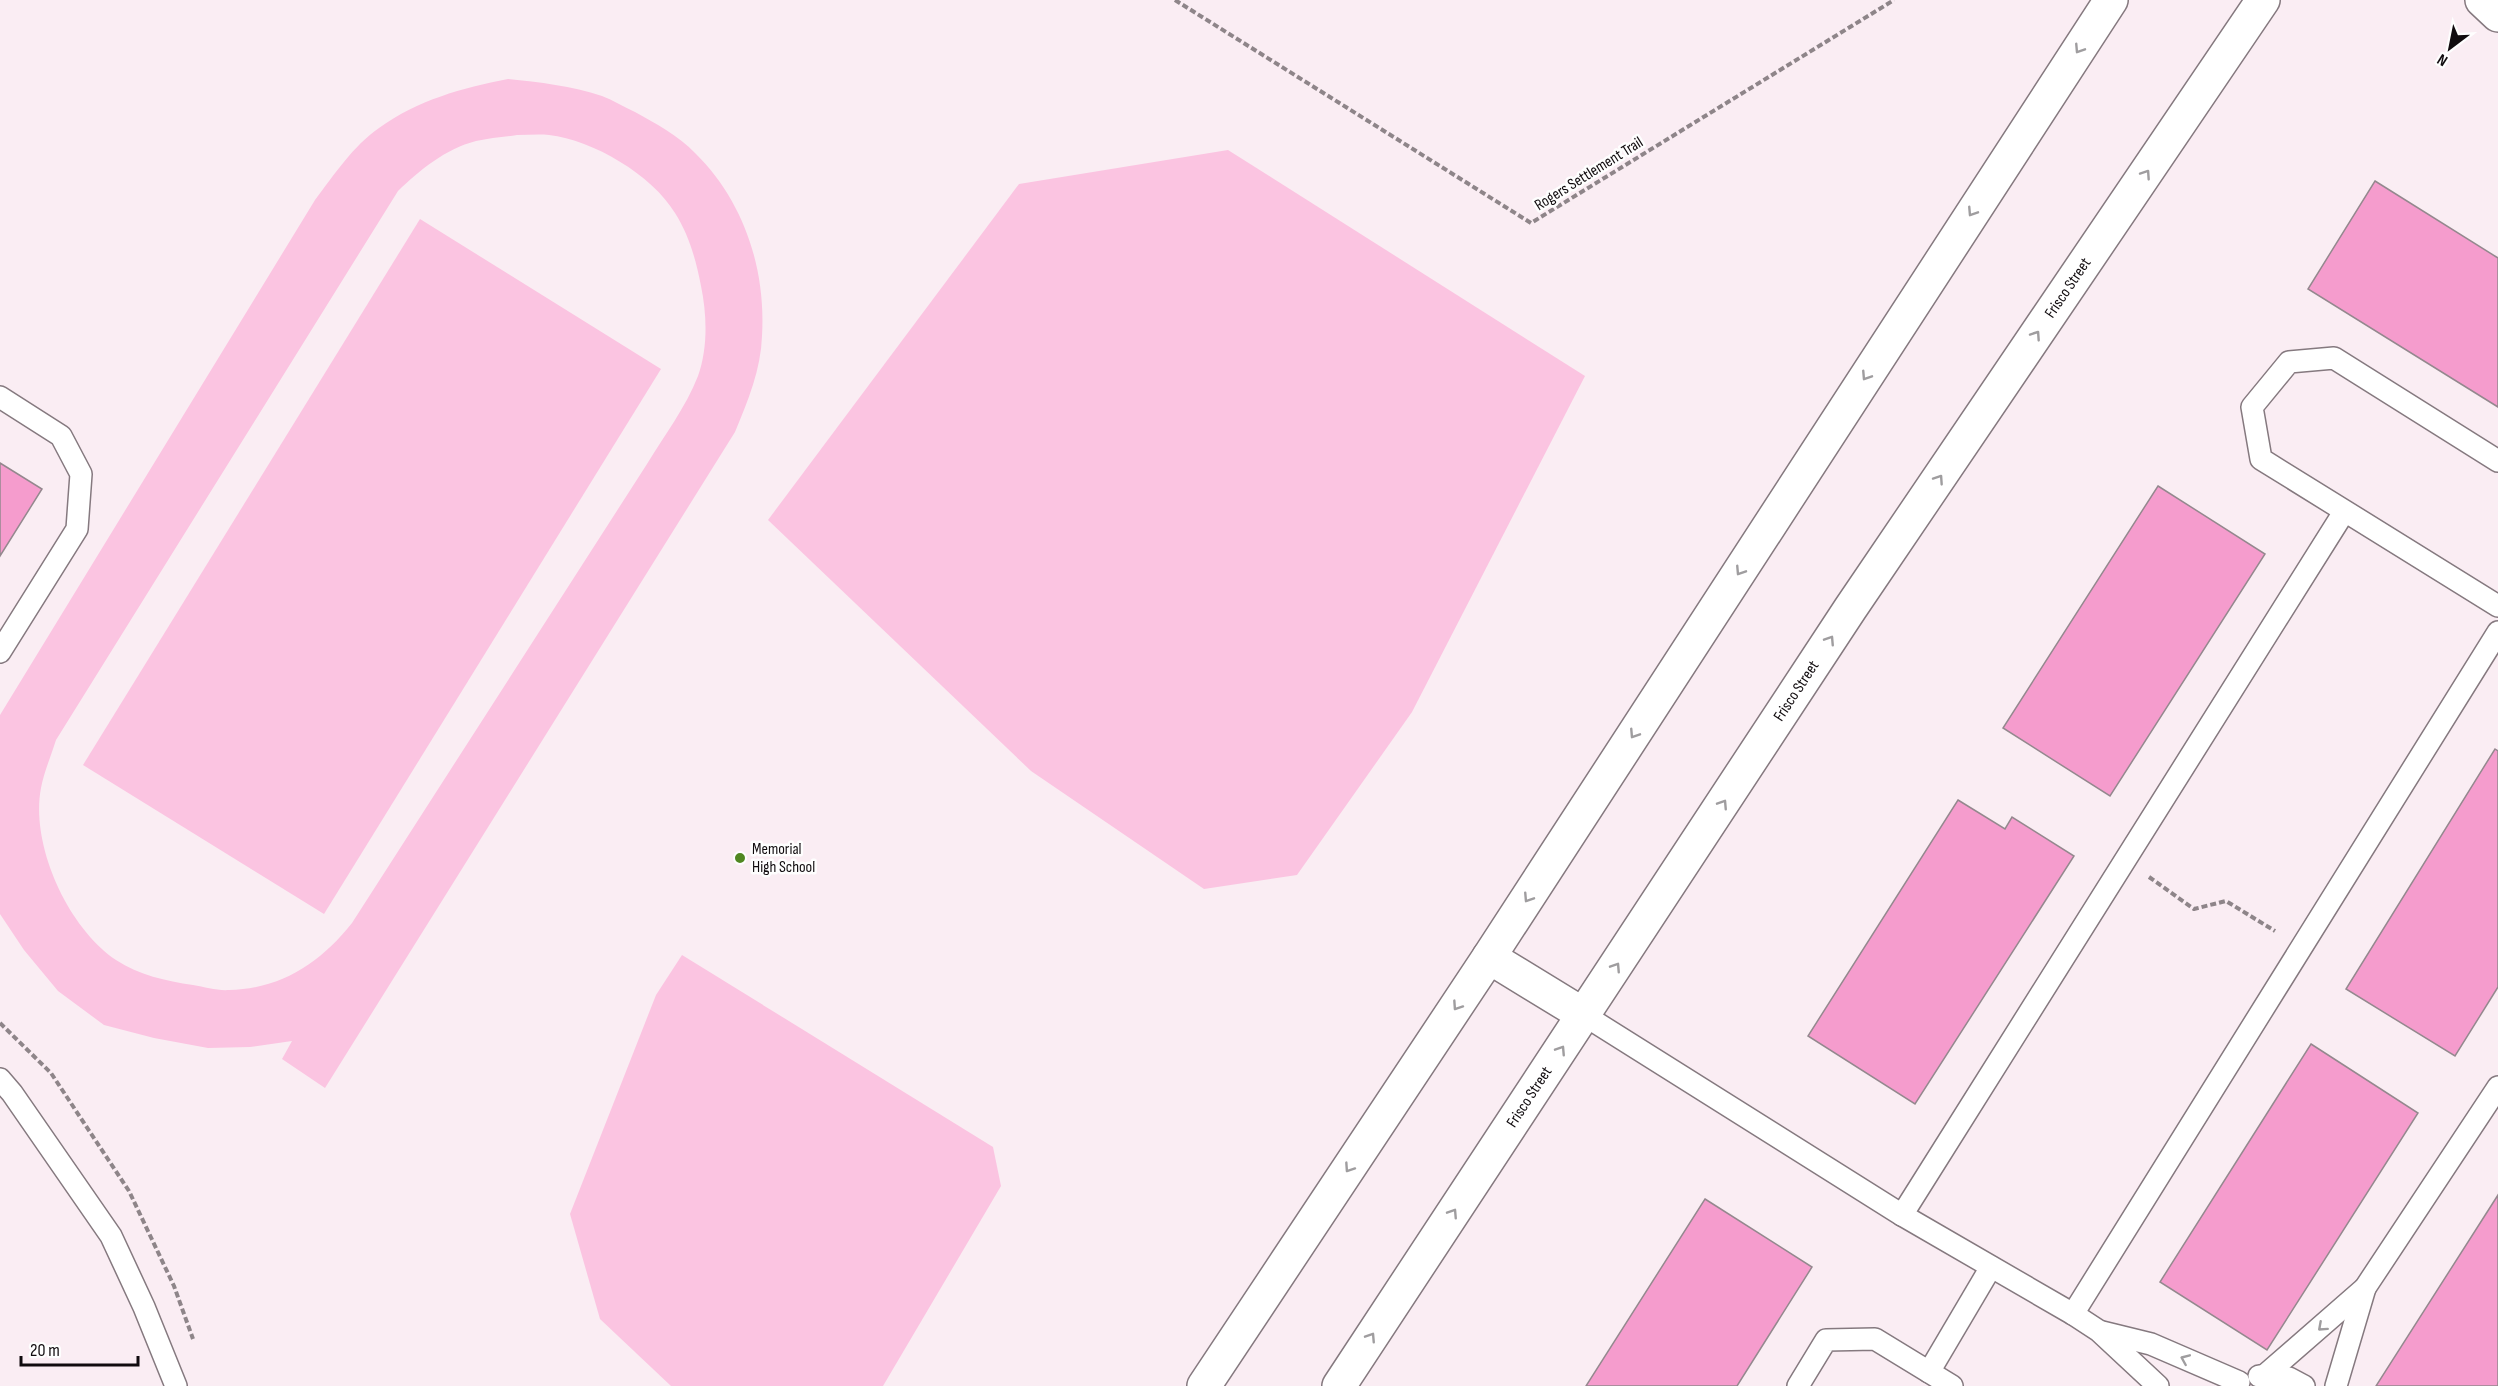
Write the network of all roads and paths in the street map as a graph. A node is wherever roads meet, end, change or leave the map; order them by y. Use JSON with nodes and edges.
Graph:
{"nodes":[{"id":1,"x":1175,"y":0,"type":"edge"},
{"id":2,"x":1894,"y":0,"type":"edge"},
{"id":3,"x":2111,"y":0,"type":"edge"},
{"id":4,"x":2263,"y":0,"type":"edge"},
{"id":5,"x":2482,"y":0,"type":"edge"},
{"id":6,"x":2498,"y":15,"type":"edge"},
{"id":7,"x":0,"y":397,"type":"edge"},
{"id":8,"x":2498,"y":460,"type":"edge"},
{"id":9,"x":2344,"y":512,"type":"junction"},
{"id":10,"x":2498,"y":606,"type":"edge"},
{"id":11,"x":2498,"y":632,"type":"edge"},
{"id":12,"x":0,"y":652,"type":"edge"},
{"id":13,"x":2124,"y":861,"type":"junction"},
{"id":14,"x":2302,"y":947,"type":"junction"},
{"id":15,"x":1489,"y":957,"type":"junction"},
{"id":16,"x":1584,"y":1015,"type":"junction"},
{"id":17,"x":0,"y":1079,"type":"edge"},
{"id":18,"x":2498,"y":1087,"type":"edge"},
{"id":19,"x":1902,"y":1215,"type":"junction"},
{"id":20,"x":1991,"y":1267,"type":"junction"},
{"id":21,"x":2365,"y":1288,"type":"junction"},
{"id":22,"x":2073,"y":1314,"type":"junction"},
{"id":23,"x":2099,"y":1331,"type":"junction"},
{"id":24,"x":1929,"y":1372,"type":"junction"},
{"id":25,"x":2264,"y":1376,"type":"junction"},
{"id":26,"x":2237,"y":1384,"type":"edge"},
{"id":27,"x":176,"y":1386,"type":"edge"},
{"id":28,"x":1204,"y":1386,"type":"edge"},
{"id":29,"x":1339,"y":1386,"type":"edge"},
{"id":30,"x":1798,"y":1386,"type":"edge"},
{"id":31,"x":1952,"y":1386,"type":"edge"},
{"id":32,"x":2158,"y":1386,"type":"edge"},
{"id":33,"x":2304,"y":1386,"type":"edge"},
{"id":34,"x":2336,"y":1386,"type":"edge"}],
"edges":[{"from":1,"to":2,"type":"path","name":"Rogers Settlement Trail"},
{"from":3,"to":15,"type":"street","one_way":true},
{"from":16,"to":4,"type":"street","name":"Frisco Street","one_way":true},
{"from":5,"to":6,"type":"street"},
{"from":7,"to":12,"type":"lane"},
{"from":8,"to":9,"type":"lane"},
{"from":9,"to":10,"type":"lane"},
{"from":9,"to":13,"type":"lane"},
{"from":11,"to":14,"type":"lane"},
{"from":13,"to":14,"type":"path"},
{"from":13,"to":19,"type":"lane"},
{"from":14,"to":22,"type":"lane"},
{"from":15,"to":16,"type":"street"},
{"from":15,"to":28,"type":"street","one_way":true},
{"from":16,"to":19,"type":"lane"},
{"from":29,"to":16,"type":"street","name":"Frisco Street","one_way":true},
{"from":17,"to":27,"type":"lane"},
{"from":18,"to":21,"type":"lane"},
{"from":19,"to":20,"type":"lane"},
{"from":20,"to":22,"type":"lane"},
{"from":20,"to":24,"type":"lane"},
{"from":21,"to":25,"type":"lane","one_way":true},
{"from":21,"to":34,"type":"lane"},
{"from":22,"to":23,"type":"lane"},
{"from":26,"to":23,"type":"lane","one_way":true},
{"from":23,"to":32,"type":"lane"},
{"from":24,"to":30,"type":"lane"},
{"from":24,"to":31,"type":"lane"},
{"from":25,"to":26,"type":"lane"},
{"from":25,"to":33,"type":"lane"}]}
